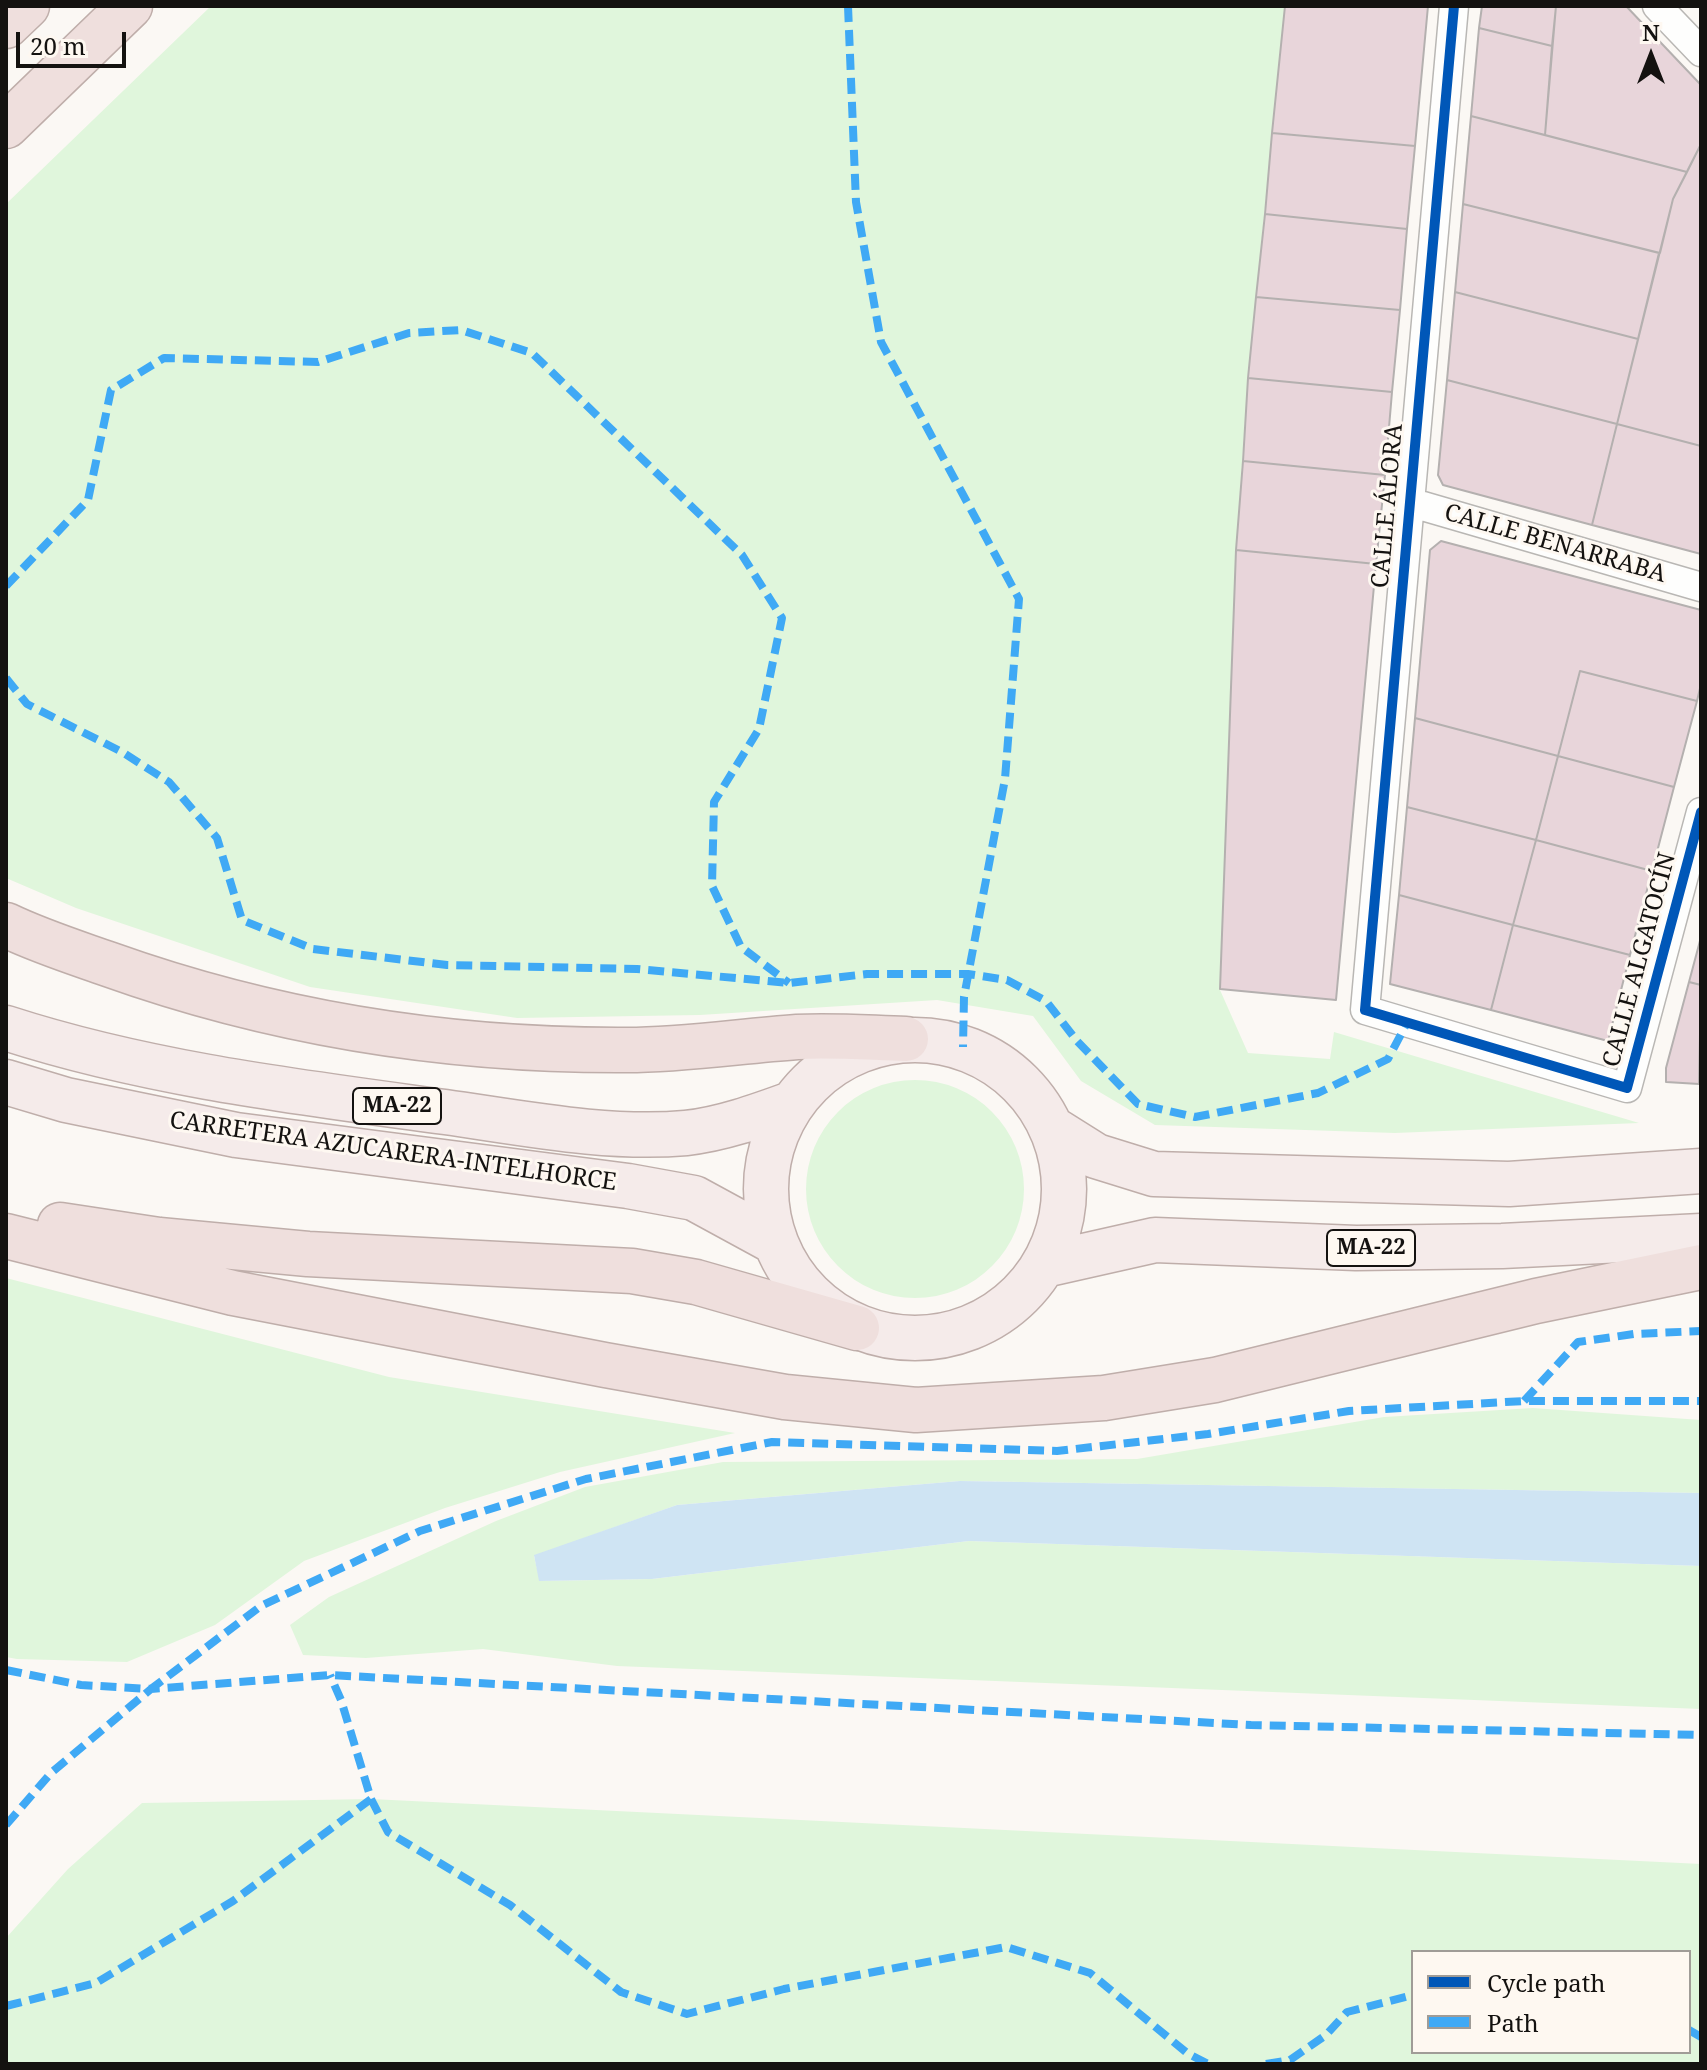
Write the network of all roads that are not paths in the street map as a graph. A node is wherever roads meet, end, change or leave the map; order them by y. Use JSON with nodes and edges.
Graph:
{"nodes":[{"id":1,"x":27,"y":6,"type":"edge"},
{"id":2,"x":130,"y":6,"type":"edge"},
{"id":3,"x":1454,"y":6,"type":"edge"},
{"id":4,"x":1657,"y":6,"type":"edge"},
{"id":5,"x":6,"y":26,"type":"edge"},
{"id":6,"x":1701,"y":52,"type":"edge"},
{"id":7,"x":7,"y":126,"type":"edge"},
{"id":8,"x":1409,"y":502,"type":"junction"},
{"id":9,"x":1701,"y":587,"type":"edge"},
{"id":10,"x":1701,"y":812,"type":"edge"},
{"id":11,"x":6,"y":925,"type":"edge"},
{"id":12,"x":1365,"y":1010,"type":"joint"},
{"id":13,"x":6,"y":1028,"type":"edge"},
{"id":14,"x":906,"y":1039,"type":"junction"},
{"id":15,"x":6,"y":1082,"type":"edge"},
{"id":16,"x":791,"y":1104,"type":"junction"},
{"id":17,"x":1053,"y":1129,"type":"junction"},
{"id":18,"x":1701,"y":1171,"type":"edge"},
{"id":19,"x":6,"y":1216,"type":"edge"},
{"id":20,"x":6,"y":1236,"type":"edge"},
{"id":21,"x":1701,"y":1236,"type":"edge"},
{"id":22,"x":773,"y":1241,"type":"junction"},
{"id":23,"x":1044,"y":1265,"type":"junction"},
{"id":24,"x":1701,"y":1267,"type":"edge"},
{"id":25,"x":857,"y":1328,"type":"junction"}],
"edges":[{"from":1,"to":5,"type":"highway"},
{"from":2,"to":7,"type":"highway"},
{"from":3,"to":8,"type":"street","name":"CALLE ÁLORA"},
{"from":4,"to":6,"type":"street"},
{"from":8,"to":9,"type":"street","name":"CALLE BENARRABA"},
{"from":8,"to":12,"type":"street","name":"CALLE ÁLORA"},
{"from":10,"to":12,"type":"street","name":"CALLE ALGATOCÍN"},
{"from":11,"to":14,"type":"highway"},
{"from":13,"to":16,"type":"main road","name":"CARRETERA AZUCARERA-INTELHORCE","number":"MA-22"},
{"from":14,"to":16,"type":"main road","number":"MA-22"},
{"from":14,"to":17,"type":"main road","number":"MA-22"},
{"from":15,"to":22,"type":"main road","name":"CARRETERA AZUCARERA-INTELHORCE","number":"MA-22"},
{"from":16,"to":22,"type":"main road","number":"MA-22"},
{"from":17,"to":18,"type":"main road","number":"MA-22"},
{"from":17,"to":23,"type":"main road","number":"MA-22"},
{"from":19,"to":25,"type":"highway"},
{"from":20,"to":24,"type":"highway"},
{"from":21,"to":23,"type":"main road","number":"MA-22"},
{"from":22,"to":25,"type":"main road","number":"MA-22"},
{"from":23,"to":25,"type":"main road","number":"MA-22"}]}
